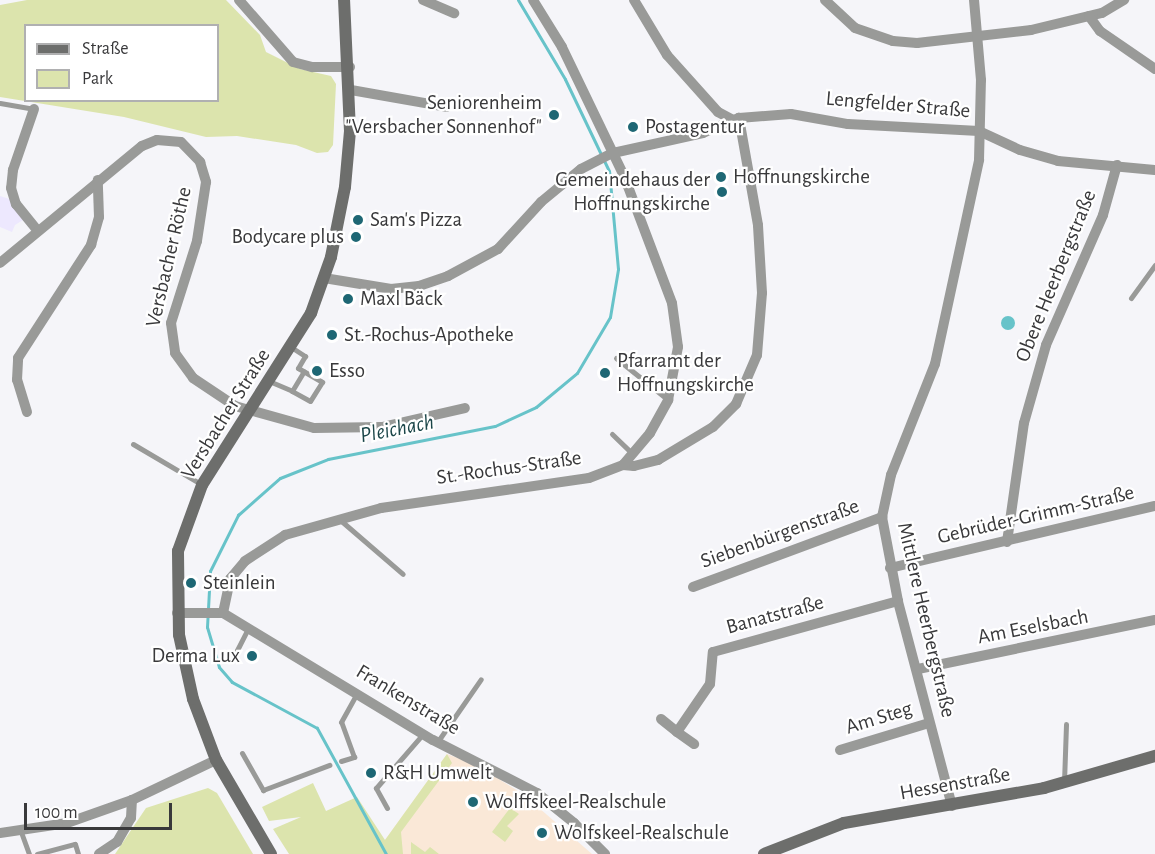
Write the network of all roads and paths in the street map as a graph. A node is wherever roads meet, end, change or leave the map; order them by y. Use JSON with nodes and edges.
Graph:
{"nodes":[{"id":1,"x":238,"y":0,"type":"edge"},
{"id":2,"x":344,"y":0,"type":"edge"},
{"id":3,"x":423,"y":0,"type":"edge"},
{"id":4,"x":533,"y":0,"type":"edge"},
{"id":5,"x":634,"y":0,"type":"edge"},
{"id":6,"x":825,"y":0,"type":"edge"},
{"id":7,"x":974,"y":0,"type":"edge"},
{"id":8,"x":1124,"y":0,"type":"edge"},
{"id":9,"x":454,"y":13,"type":"dead end"},
{"id":10,"x":1089,"y":16,"type":"junction"},
{"id":11,"x":978,"y":34,"type":"junction"},
{"id":12,"x":350,"y":67,"type":"junction"},
{"id":13,"x":1155,"y":69,"type":"edge"},
{"id":14,"x":351,"y":90,"type":"junction"},
{"id":15,"x":0,"y":103,"type":"edge"},
{"id":16,"x":447,"y":107,"type":"dead end"},
{"id":17,"x":34,"y":109,"type":"joint"},
{"id":18,"x":736,"y":119,"type":"junction"},
{"id":19,"x":979,"y":131,"type":"junction"},
{"id":20,"x":613,"y":153,"type":"junction"},
{"id":21,"x":1117,"y":165,"type":"junction"},
{"id":22,"x":1155,"y":170,"type":"edge"},
{"id":23,"x":98,"y":180,"type":"junction"},
{"id":24,"x":37,"y":230,"type":"junction"},
{"id":25,"x":0,"y":263,"type":"edge"},
{"id":26,"x":1155,"y":265,"type":"edge"},
{"id":27,"x":324,"y":278,"type":"junction"},
{"id":28,"x":1131,"y":298,"type":"dead end"},
{"id":29,"x":291,"y":347,"type":"junction"},
{"id":30,"x":616,"y":358,"type":"dead end"},
{"id":31,"x":304,"y":372,"type":"junction"},
{"id":32,"x":269,"y":381,"type":"junction"},
{"id":33,"x":292,"y":391,"type":"junction"},
{"id":34,"x":668,"y":400,"type":"junction"},
{"id":35,"x":465,"y":408,"type":"dead end"},
{"id":36,"x":248,"y":411,"type":"junction"},
{"id":37,"x":27,"y":412,"type":"dead end"},
{"id":38,"x":612,"y":434,"type":"dead end"},
{"id":39,"x":133,"y":444,"type":"dead end"},
{"id":40,"x":633,"y":454,"type":"junction"},
{"id":41,"x":623,"y":465,"type":"junction"},
{"id":42,"x":202,"y":484,"type":"junction"},
{"id":43,"x":1155,"y":506,"type":"edge"},
{"id":44,"x":882,"y":517,"type":"junction"},
{"id":45,"x":338,"y":518,"type":"junction"},
{"id":46,"x":1007,"y":542,"type":"junction"},
{"id":47,"x":890,"y":568,"type":"junction"},
{"id":48,"x":403,"y":574,"type":"dead end"},
{"id":49,"x":693,"y":587,"type":"dead end"},
{"id":50,"x":898,"y":601,"type":"junction"},
{"id":51,"x":177,"y":613,"type":"junction"},
{"id":52,"x":223,"y":613,"type":"junction"},
{"id":53,"x":1155,"y":620,"type":"edge"},
{"id":54,"x":247,"y":630,"type":"junction"},
{"id":55,"x":234,"y":656,"type":"dead end"},
{"id":56,"x":918,"y":669,"type":"junction"},
{"id":57,"x":482,"y":678,"type":"dead end"},
{"id":58,"x":358,"y":691,"type":"junction"},
{"id":59,"x":661,"y":719,"type":"dead end"},
{"id":60,"x":929,"y":723,"type":"junction"},
{"id":61,"x":1066,"y":724,"type":"dead end"},
{"id":62,"x":677,"y":732,"type":"junction"},
{"id":63,"x":423,"y":734,"type":"junction"},
{"id":64,"x":438,"y":741,"type":"junction"},
{"id":65,"x":694,"y":744,"type":"dead end"},
{"id":66,"x":840,"y":750,"type":"dead end"},
{"id":67,"x":242,"y":753,"type":"dead end"},
{"id":68,"x":1155,"y":756,"type":"edge"},
{"id":69,"x":216,"y":760,"type":"junction"},
{"id":70,"x":341,"y":760,"type":"dead end"},
{"id":71,"x":329,"y":765,"type":"dead end"},
{"id":72,"x":1064,"y":783,"type":"junction"},
{"id":73,"x":132,"y":800,"type":"junction"},
{"id":74,"x":952,"y":806,"type":"junction"},
{"id":75,"x":387,"y":808,"type":"dead end"},
{"id":76,"x":0,"y":832,"type":"edge"},
{"id":77,"x":21,"y":832,"type":"junction"},
{"id":78,"x":29,"y":854,"type":"edge"},
{"id":79,"x":37,"y":854,"type":"edge"},
{"id":80,"x":78,"y":854,"type":"edge"},
{"id":81,"x":99,"y":854,"type":"edge"},
{"id":82,"x":271,"y":854,"type":"edge"},
{"id":83,"x":604,"y":854,"type":"edge"},
{"id":84,"x":764,"y":854,"type":"edge"}],
"edges":[{"from":1,"to":12,"type":"street"},
{"from":2,"to":12,"type":"main road","name":"Versbacher Straße"},
{"from":3,"to":9,"type":"street"},
{"from":4,"to":20,"type":"street"},
{"from":5,"to":18,"type":"street"},
{"from":6,"to":11,"type":"street"},
{"from":7,"to":11,"type":"street","name":"Mittlere Heerbergstraße"},
{"from":8,"to":10,"type":"street"},
{"from":10,"to":11,"type":"street"},
{"from":10,"to":13,"type":"street"},
{"from":11,"to":19,"type":"street","name":"Mittlere Heerbergstraße"},
{"from":12,"to":14,"type":"main road","name":"Versbacher Straße"},
{"from":14,"to":16,"type":"street"},
{"from":14,"to":27,"type":"main road","name":"Versbacher Straße"},
{"from":15,"to":17,"type":"lane"},
{"from":17,"to":24,"type":"street"},
{"from":18,"to":19,"type":"street","name":"Lengfelder Straße"},
{"from":18,"to":20,"type":"street","name":"Lengfelder Straße"},
{"from":18,"to":41,"type":"street","name":"St.-Rochus-Straße"},
{"from":19,"to":21,"type":"street","name":"Lengfelder Straße"},
{"from":19,"to":44,"type":"street","name":"Mittlere Heerbergstraße"},
{"from":20,"to":27,"type":"street","name":"Lengfelder Straße"},
{"from":20,"to":34,"type":"street"},
{"from":21,"to":22,"type":"street","name":"Lengfelder Straße"},
{"from":21,"to":46,"type":"street","name":"Obere Heerbergstraße"},
{"from":23,"to":24,"type":"street","name":"Versbacher Röthe"},
{"from":23,"to":36,"type":"street","name":"Versbacher Röthe"},
{"from":23,"to":37,"type":"street"},
{"from":24,"to":25,"type":"street","name":"Versbacher Röthe"},
{"from":26,"to":28,"type":"lane"},
{"from":27,"to":29,"type":"main road","name":"Versbacher Straße"},
{"from":29,"to":31,"type":"lane"},
{"from":29,"to":32,"type":"main road","name":"Versbacher Straße"},
{"from":30,"to":34,"type":"lane"},
{"from":31,"to":33,"type":"lane"},
{"from":31,"to":33,"type":"lane"},
{"from":32,"to":33,"type":"lane"},
{"from":32,"to":36,"type":"main road","name":"Versbacher Straße"},
{"from":34,"to":40,"type":"street"},
{"from":35,"to":36,"type":"street","name":"Versbacher Röthe"},
{"from":36,"to":42,"type":"main road","name":"Versbacher Straße"},
{"from":38,"to":40,"type":"lane"},
{"from":39,"to":42,"type":"lane"},
{"from":40,"to":41,"type":"street"},
{"from":41,"to":45,"type":"street","name":"St.-Rochus-Straße"},
{"from":42,"to":51,"type":"main road","name":"Versbacher Straße"},
{"from":43,"to":46,"type":"street","name":"Gebrüder-Grimm-Straße"},
{"from":44,"to":47,"type":"street","name":"Mittlere Heerbergstraße"},
{"from":44,"to":49,"type":"street","name":"Siebenbürgenstraße"},
{"from":45,"to":48,"type":"lane"},
{"from":45,"to":52,"type":"street","name":"St.-Rochus-Straße"},
{"from":46,"to":47,"type":"street","name":"Gebrüder-Grimm-Straße"},
{"from":47,"to":50,"type":"street","name":"Mittlere Heerbergstraße"},
{"from":50,"to":56,"type":"street","name":"Mittlere Heerbergstraße"},
{"from":50,"to":62,"type":"street","name":"Banatstraße"},
{"from":51,"to":52,"type":"street"},
{"from":51,"to":69,"type":"main road","name":"Versbacher Straße"},
{"from":52,"to":54,"type":"street","name":"Frankenstraße"},
{"from":53,"to":56,"type":"street","name":"Am Eselsbach"},
{"from":54,"to":55,"type":"lane"},
{"from":54,"to":58,"type":"street","name":"Frankenstraße"},
{"from":56,"to":60,"type":"street","name":"Mittlere Heerbergstraße"},
{"from":57,"to":64,"type":"lane"},
{"from":58,"to":63,"type":"street","name":"Frankenstraße"},
{"from":58,"to":70,"type":"lane"},
{"from":59,"to":62,"type":"street"},
{"from":60,"to":66,"type":"street","name":"Am Steg"},
{"from":60,"to":74,"type":"street","name":"Mittlere Heerbergstraße"},
{"from":61,"to":72,"type":"lane"},
{"from":62,"to":65,"type":"street"},
{"from":63,"to":64,"type":"street","name":"Frankenstraße"},
{"from":63,"to":75,"type":"lane"},
{"from":64,"to":83,"type":"street","name":"Frankenstraße"},
{"from":67,"to":71,"type":"lane"},
{"from":68,"to":72,"type":"main road","name":"Hessenstraße"},
{"from":69,"to":73,"type":"street"},
{"from":69,"to":82,"type":"main road","name":"Versbacher Straße"},
{"from":72,"to":74,"type":"main road","name":"Hessenstraße"},
{"from":73,"to":77,"type":"street"},
{"from":73,"to":81,"type":"street"},
{"from":74,"to":84,"type":"main road","name":"Hessenstraße"},
{"from":76,"to":77,"type":"street"},
{"from":77,"to":78,"type":"lane"},
{"from":79,"to":80,"type":"lane"}]}
